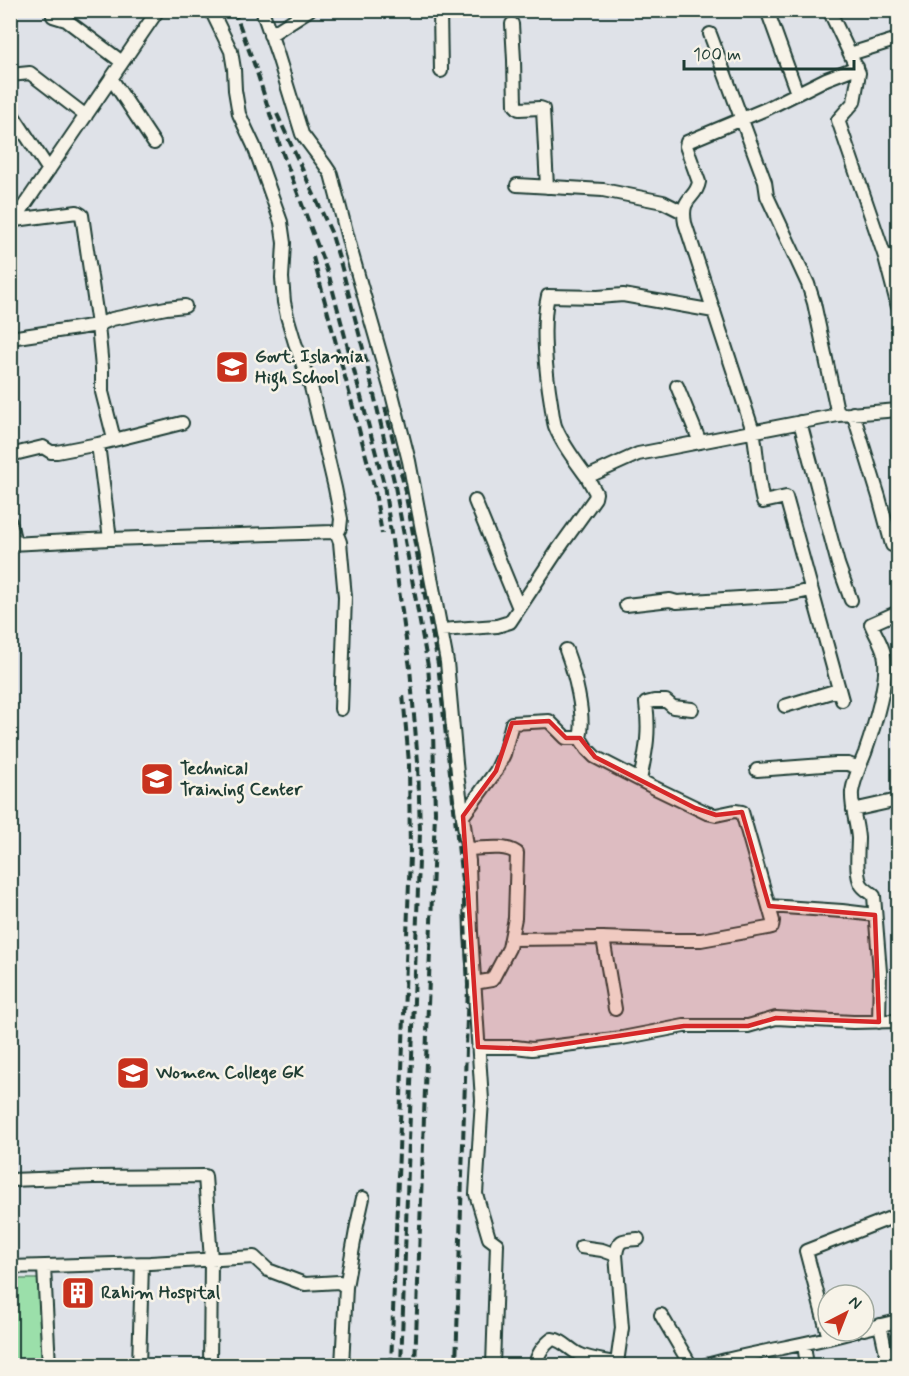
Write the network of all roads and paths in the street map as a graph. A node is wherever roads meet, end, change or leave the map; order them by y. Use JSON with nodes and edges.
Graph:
{"nodes":[{"id":1,"x":158,"y":10,"type":"edge"},
{"id":2,"x":211,"y":10,"type":"edge"},
{"id":3,"x":262,"y":10,"type":"edge"},
{"id":4,"x":309,"y":10,"type":"edge"},
{"id":5,"x":440,"y":10,"type":"edge"},
{"id":6,"x":766,"y":10,"type":"edge"},
{"id":7,"x":829,"y":10,"type":"edge"},
{"id":8,"x":52,"y":16,"type":"dead end"},
{"id":9,"x":512,"y":24,"type":"dead end"},
{"id":10,"x":710,"y":34,"type":"dead end"},
{"id":11,"x":270,"y":35,"type":"junction"},
{"id":12,"x":898,"y":39,"type":"edge"},
{"id":13,"x":850,"y":54,"type":"junction"},
{"id":14,"x":122,"y":62,"type":"junction"},
{"id":15,"x":857,"y":68,"type":"junction"},
{"id":16,"x":441,"y":71,"type":"dead end"},
{"id":17,"x":10,"y":75,"type":"edge"},
{"id":18,"x":111,"y":78,"type":"junction"},
{"id":19,"x":797,"y":93,"type":"junction"},
{"id":20,"x":10,"y":111,"type":"edge"},
{"id":21,"x":86,"y":116,"type":"junction"},
{"id":22,"x":742,"y":119,"type":"junction"},
{"id":23,"x":154,"y":143,"type":"dead end"},
{"id":24,"x":49,"y":170,"type":"junction"},
{"id":25,"x":517,"y":185,"type":"dead end"},
{"id":26,"x":547,"y":187,"type":"junction"},
{"id":27,"x":683,"y":212,"type":"junction"},
{"id":28,"x":13,"y":223,"type":"edge"},
{"id":29,"x":898,"y":254,"type":"edge"},
{"id":30,"x":885,"y":257,"type":"junction"},
{"id":31,"x":185,"y":306,"type":"dead end"},
{"id":32,"x":898,"y":308,"type":"edge"},
{"id":33,"x":714,"y":311,"type":"junction"},
{"id":34,"x":98,"y":325,"type":"junction"},
{"id":35,"x":10,"y":338,"type":"edge"},
{"id":36,"x":677,"y":386,"type":"dead end"},
{"id":37,"x":898,"y":410,"type":"edge"},
{"id":38,"x":853,"y":413,"type":"junction"},
{"id":39,"x":838,"y":415,"type":"junction"},
{"id":40,"x":800,"y":422,"type":"junction"},
{"id":41,"x":182,"y":423,"type":"dead end"},
{"id":42,"x":753,"y":431,"type":"junction"},
{"id":43,"x":114,"y":439,"type":"junction"},
{"id":44,"x":700,"y":442,"type":"junction"},
{"id":45,"x":98,"y":444,"type":"junction"},
{"id":46,"x":10,"y":455,"type":"edge"},
{"id":47,"x":587,"y":477,"type":"junction"},
{"id":48,"x":475,"y":501,"type":"dead end"},
{"id":49,"x":10,"y":522,"type":"edge"},
{"id":50,"x":337,"y":534,"type":"junction"},
{"id":51,"x":110,"y":539,"type":"junction"},
{"id":52,"x":13,"y":544,"type":"edge"},
{"id":53,"x":892,"y":545,"type":"dead end"},
{"id":54,"x":811,"y":590,"type":"junction"},
{"id":55,"x":851,"y":600,"type":"dead end"},
{"id":56,"x":626,"y":605,"type":"dead end"},
{"id":57,"x":519,"y":608,"type":"junction"},
{"id":58,"x":898,"y":612,"type":"edge"},
{"id":59,"x":441,"y":630,"type":"junction"},
{"id":60,"x":566,"y":650,"type":"dead end"},
{"id":61,"x":785,"y":706,"type":"dead end"},
{"id":62,"x":341,"y":709,"type":"dead end"},
{"id":63,"x":692,"y":709,"type":"dead end"},
{"id":64,"x":580,"y":738,"type":"junction"},
{"id":65,"x":859,"y":768,"type":"junction"},
{"id":66,"x":757,"y":770,"type":"dead end"},
{"id":67,"x":640,"y":780,"type":"junction"},
{"id":68,"x":897,"y":804,"type":"edge"},
{"id":69,"x":853,"y":810,"type":"junction"},
{"id":70,"x":463,"y":816,"type":"junction"},
{"id":71,"x":468,"y":849,"type":"junction"},
{"id":72,"x":769,"y":906,"type":"junction"},
{"id":73,"x":875,"y":915,"type":"junction"},
{"id":74,"x":603,"y":938,"type":"junction"},
{"id":75,"x":511,"y":939,"type":"junction"},
{"id":76,"x":474,"y":983,"type":"junction"},
{"id":77,"x":615,"y":1009,"type":"dead end"},
{"id":78,"x":898,"y":1021,"type":"edge"},
{"id":79,"x":879,"y":1022,"type":"junction"},
{"id":80,"x":478,"y":1047,"type":"junction"},
{"id":81,"x":10,"y":1180,"type":"edge"},
{"id":82,"x":363,"y":1198,"type":"dead end"},
{"id":83,"x":898,"y":1215,"type":"edge"},
{"id":84,"x":638,"y":1239,"type":"dead end"},
{"id":85,"x":581,"y":1247,"type":"dead end"},
{"id":86,"x":616,"y":1255,"type":"junction"},
{"id":87,"x":211,"y":1260,"type":"junction"},
{"id":88,"x":142,"y":1264,"type":"junction"},
{"id":89,"x":10,"y":1267,"type":"edge"},
{"id":90,"x":44,"y":1267,"type":"junction"},
{"id":91,"x":346,"y":1287,"type":"junction"},
{"id":92,"x":816,"y":1289,"type":"edge"},
{"id":93,"x":661,"y":1316,"type":"dead end"},
{"id":94,"x":898,"y":1321,"type":"edge"},
{"id":95,"x":880,"y":1324,"type":"junction"},
{"id":96,"x":876,"y":1325,"type":"edge"},
{"id":97,"x":816,"y":1341,"type":"edge"},
{"id":98,"x":804,"y":1344,"type":"junction"},
{"id":99,"x":728,"y":1362,"type":"edge"},
{"id":100,"x":620,"y":1364,"type":"edge"},
{"id":101,"x":49,"y":1365,"type":"edge"},
{"id":102,"x":139,"y":1365,"type":"edge"},
{"id":103,"x":210,"y":1365,"type":"edge"},
{"id":104,"x":342,"y":1365,"type":"edge"},
{"id":105,"x":493,"y":1365,"type":"edge"},
{"id":106,"x":535,"y":1365,"type":"edge"},
{"id":107,"x":691,"y":1365,"type":"edge"},
{"id":108,"x":703,"y":1365,"type":"edge"},
{"id":109,"x":807,"y":1365,"type":"edge"},
{"id":110,"x":889,"y":1365,"type":"edge"}],
"edges":[{"from":1,"to":14,"type":"street"},
{"from":2,"to":50,"type":"street"},
{"from":3,"to":11,"type":"street"},
{"from":4,"to":11,"type":"street"},
{"from":5,"to":16,"type":"street"},
{"from":6,"to":19,"type":"street"},
{"from":7,"to":13,"type":"street"},
{"from":8,"to":14,"type":"street"},
{"from":9,"to":26,"type":"street"},
{"from":10,"to":22,"type":"street"},
{"from":11,"to":59,"type":"street"},
{"from":12,"to":13,"type":"street"},
{"from":13,"to":15,"type":"street"},
{"from":14,"to":18,"type":"street"},
{"from":15,"to":19,"type":"street"},
{"from":15,"to":30,"type":"street"},
{"from":17,"to":21,"type":"street"},
{"from":18,"to":21,"type":"street"},
{"from":18,"to":23,"type":"street"},
{"from":19,"to":22,"type":"street"},
{"from":20,"to":24,"type":"street"},
{"from":21,"to":24,"type":"street"},
{"from":22,"to":27,"type":"street"},
{"from":22,"to":39,"type":"street"},
{"from":24,"to":28,"type":"street"},
{"from":25,"to":26,"type":"street"},
{"from":26,"to":27,"type":"street"},
{"from":27,"to":33,"type":"street"},
{"from":28,"to":34,"type":"street"},
{"from":29,"to":30,"type":"street"},
{"from":30,"to":32,"type":"street"},
{"from":31,"to":34,"type":"street"},
{"from":33,"to":42,"type":"street"},
{"from":33,"to":47,"type":"street"},
{"from":34,"to":35,"type":"street"},
{"from":34,"to":43,"type":"street"},
{"from":36,"to":44,"type":"street"},
{"from":37,"to":38,"type":"street"},
{"from":38,"to":39,"type":"street"},
{"from":38,"to":53,"type":"street"},
{"from":39,"to":40,"type":"street"},
{"from":40,"to":42,"type":"street"},
{"from":40,"to":55,"type":"street"},
{"from":41,"to":43,"type":"street"},
{"from":42,"to":44,"type":"street"},
{"from":42,"to":54,"type":"street"},
{"from":43,"to":45,"type":"street"},
{"from":44,"to":47,"type":"street"},
{"from":45,"to":46,"type":"street"},
{"from":45,"to":51,"type":"street"},
{"from":47,"to":57,"type":"street"},
{"from":48,"to":57,"type":"street"},
{"from":49,"to":52,"type":"street"},
{"from":50,"to":51,"type":"street"},
{"from":50,"to":62,"type":"street"},
{"from":51,"to":52,"type":"street"},
{"from":54,"to":56,"type":"street"},
{"from":54,"to":61,"type":"street"},
{"from":57,"to":59,"type":"street"},
{"from":58,"to":65,"type":"street"},
{"from":59,"to":70,"type":"street"},
{"from":60,"to":64,"type":"street"},
{"from":63,"to":67,"type":"street"},
{"from":64,"to":67,"type":"street"},
{"from":64,"to":70,"type":"street"},
{"from":65,"to":66,"type":"street"},
{"from":65,"to":69,"type":"street"},
{"from":67,"to":72,"type":"street"},
{"from":68,"to":69,"type":"street"},
{"from":69,"to":73,"type":"street"},
{"from":70,"to":71,"type":"street"},
{"from":71,"to":75,"type":"street"},
{"from":71,"to":76,"type":"street"},
{"from":72,"to":73,"type":"street"},
{"from":72,"to":74,"type":"street"},
{"from":73,"to":79,"type":"street"},
{"from":74,"to":75,"type":"street"},
{"from":74,"to":77,"type":"street"},
{"from":75,"to":76,"type":"street"},
{"from":76,"to":80,"type":"street"},
{"from":78,"to":79,"type":"street"},
{"from":79,"to":80,"type":"street"},
{"from":80,"to":105,"type":"street"},
{"from":81,"to":87,"type":"street"},
{"from":82,"to":91,"type":"street"},
{"from":83,"to":92,"type":"street"},
{"from":84,"to":86,"type":"street"},
{"from":85,"to":86,"type":"street"},
{"from":86,"to":100,"type":"street"},
{"from":87,"to":88,"type":"street"},
{"from":87,"to":91,"type":"street"},
{"from":87,"to":103,"type":"street"},
{"from":88,"to":90,"type":"street"},
{"from":88,"to":102,"type":"street"},
{"from":89,"to":90,"type":"street"},
{"from":90,"to":101,"type":"street"},
{"from":91,"to":104,"type":"street"},
{"from":93,"to":107,"type":"street"},
{"from":94,"to":95,"type":"street"},
{"from":95,"to":96,"type":"street"},
{"from":95,"to":110,"type":"street"},
{"from":97,"to":98,"type":"street"},
{"from":98,"to":99,"type":"street"},
{"from":98,"to":109,"type":"street"},
{"from":99,"to":108,"type":"street"},
{"from":100,"to":106,"type":"street"}]}
